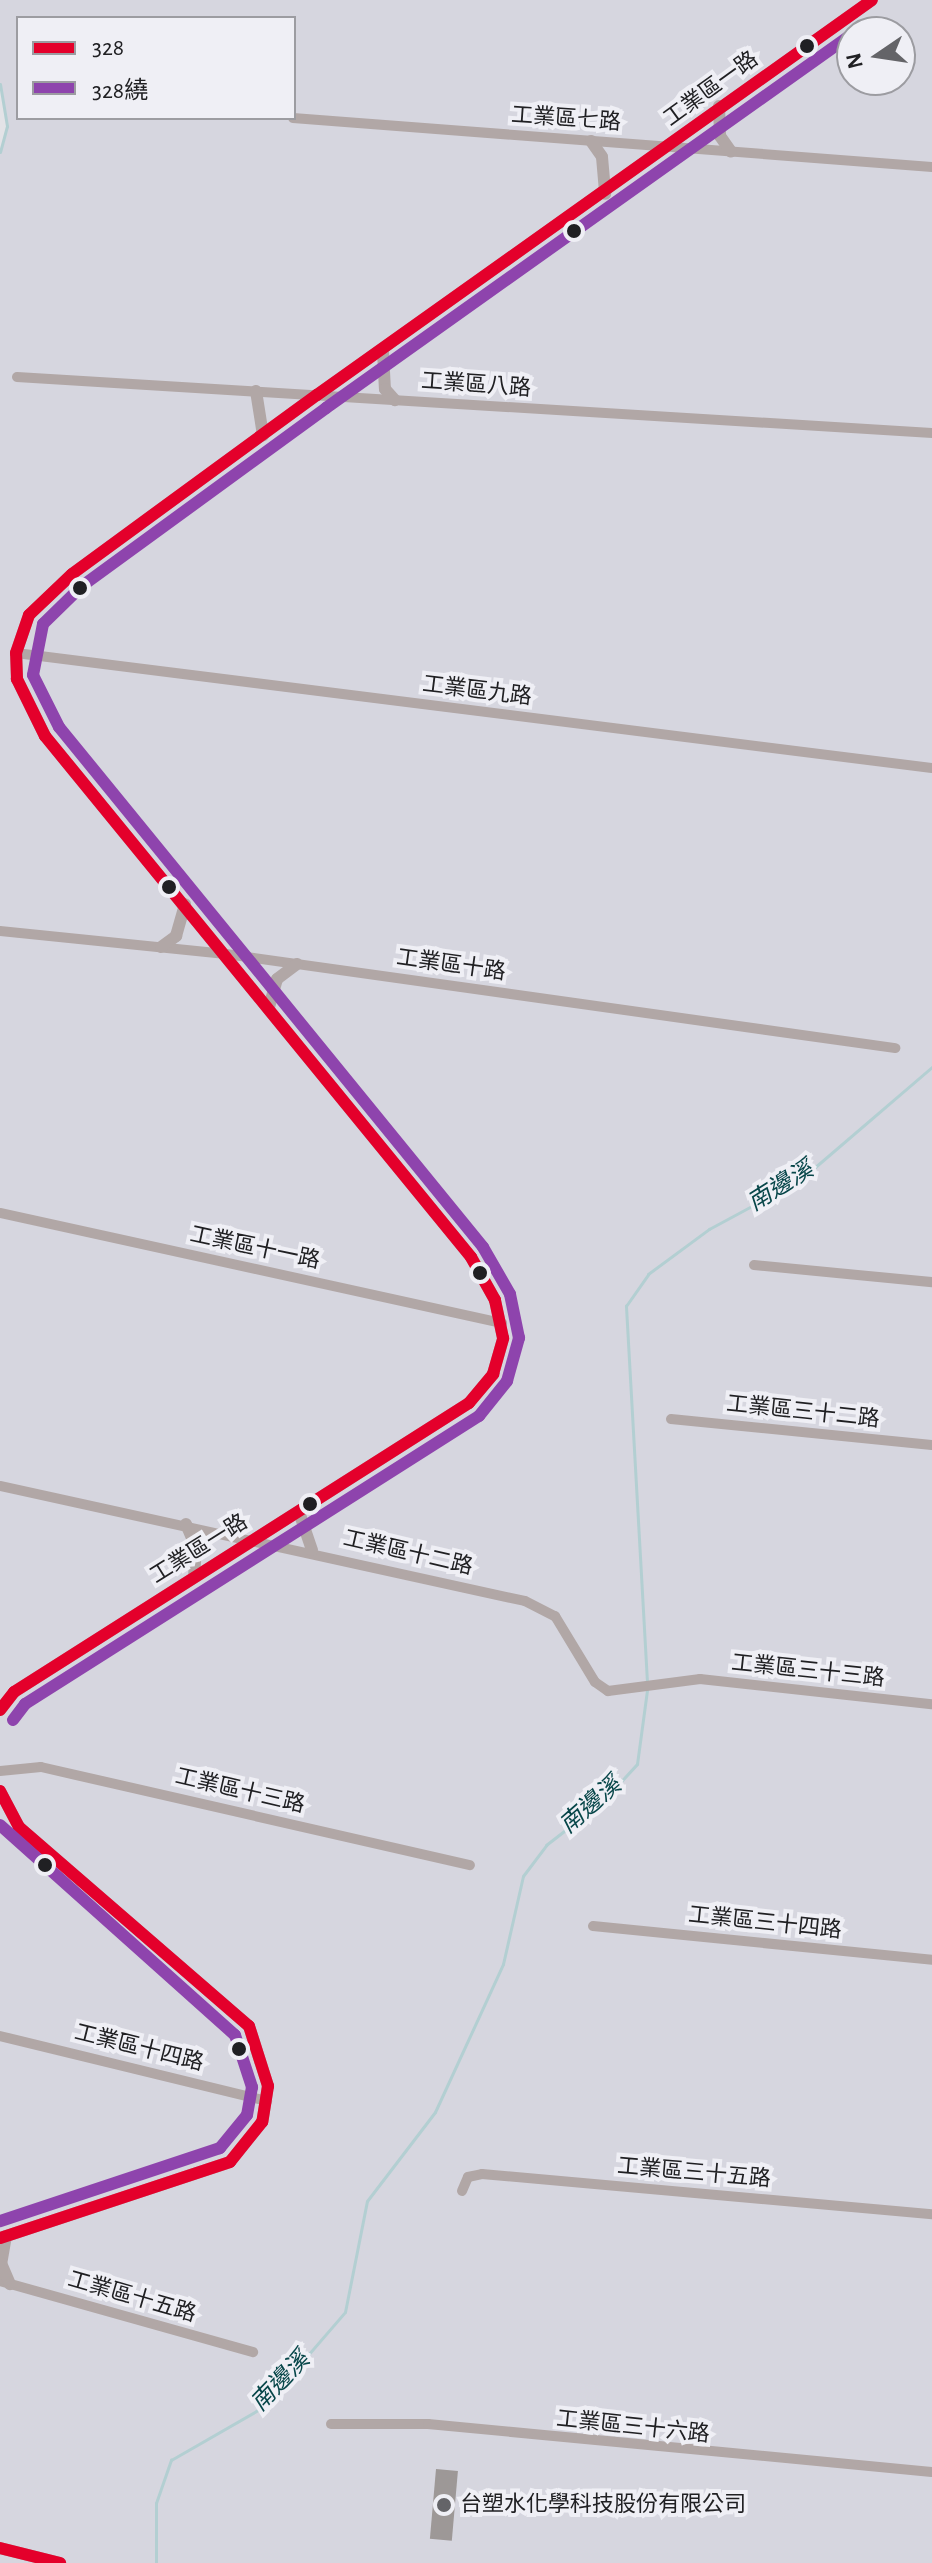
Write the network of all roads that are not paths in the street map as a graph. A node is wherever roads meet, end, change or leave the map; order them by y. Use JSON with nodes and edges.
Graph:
{"nodes":[{"id":1,"x":872,"y":0,"type":"edge"},
{"id":2,"x":719,"y":106,"type":"junction"},
{"id":3,"x":296,"y":118,"type":"edge"},
{"id":4,"x":591,"y":141,"type":"junction"},
{"id":5,"x":666,"y":146,"type":"junction"},
{"id":6,"x":731,"y":152,"type":"junction"},
{"id":7,"x":932,"y":167,"type":"edge"},
{"id":8,"x":605,"y":194,"type":"junction"},
{"id":9,"x":383,"y":352,"type":"junction"},
{"id":10,"x":17,"y":377,"type":"dead end"},
{"id":11,"x":256,"y":391,"type":"junction"},
{"id":12,"x":317,"y":395,"type":"junction"},
{"id":13,"x":395,"y":400,"type":"junction"},
{"id":14,"x":932,"y":433,"type":"edge"},
{"id":15,"x":263,"y":435,"type":"junction"},
{"id":16,"x":16,"y":653,"type":"junction"},
{"id":17,"x":932,"y":768,"type":"edge"},
{"id":18,"x":185,"y":904,"type":"junction"},
{"id":19,"x":0,"y":931,"type":"edge"},
{"id":20,"x":161,"y":947,"type":"junction"},
{"id":21,"x":226,"y":954,"type":"junction"},
{"id":22,"x":297,"y":964,"type":"junction"},
{"id":23,"x":269,"y":1007,"type":"junction"},
{"id":24,"x":895,"y":1048,"type":"dead end"},
{"id":25,"x":0,"y":1213,"type":"edge"},
{"id":26,"x":754,"y":1265,"type":"dead end"},
{"id":27,"x":932,"y":1282,"type":"edge"},
{"id":28,"x":502,"y":1323,"type":"junction"},
{"id":29,"x":671,"y":1419,"type":"dead end"},
{"id":30,"x":932,"y":1445,"type":"edge"},
{"id":31,"x":0,"y":1486,"type":"edge"},
{"id":32,"x":299,"y":1512,"type":"junction"},
{"id":33,"x":186,"y":1524,"type":"junction"},
{"id":34,"x":253,"y":1537,"type":"junction"},
{"id":35,"x":312,"y":1550,"type":"junction"},
{"id":36,"x":194,"y":1574,"type":"junction"},
{"id":37,"x":626,"y":1692,"type":"joint"},
{"id":38,"x":932,"y":1704,"type":"edge"},
{"id":39,"x":0,"y":1710,"type":"edge"},
{"id":40,"x":0,"y":1771,"type":"edge"},
{"id":41,"x":0,"y":1791,"type":"edge"},
{"id":42,"x":470,"y":1865,"type":"dead end"},
{"id":43,"x":593,"y":1926,"type":"dead end"},
{"id":44,"x":932,"y":1960,"type":"edge"},
{"id":45,"x":0,"y":2036,"type":"edge"},
{"id":46,"x":267,"y":2101,"type":"junction"},
{"id":47,"x":462,"y":2191,"type":"dead end"},
{"id":48,"x":932,"y":2214,"type":"edge"},
{"id":49,"x":3,"y":2237,"type":"edge"},
{"id":50,"x":5,"y":2282,"type":"edge"},
{"id":51,"x":253,"y":2352,"type":"dead end"},
{"id":52,"x":331,"y":2424,"type":"dead end"},
{"id":53,"x":932,"y":2472,"type":"edge"},
{"id":54,"x":0,"y":2548,"type":"edge"},
{"id":55,"x":60,"y":2563,"type":"edge"}],
"edges":[{"from":1,"to":2,"type":"street","name":"工業區一路"},
{"from":2,"to":5,"type":"street","name":"工業區一路"},
{"from":2,"to":6,"type":"street"},
{"from":3,"to":4,"type":"street","name":"工業區七路"},
{"from":4,"to":5,"type":"street","name":"工業區七路"},
{"from":4,"to":8,"type":"street"},
{"from":5,"to":6,"type":"street","name":"工業區七路"},
{"from":5,"to":8,"type":"street","name":"工業區一路"},
{"from":6,"to":7,"type":"street","name":"工業區七路"},
{"from":8,"to":9,"type":"street","name":"工業區一路"},
{"from":9,"to":12,"type":"street","name":"工業區一路"},
{"from":9,"to":13,"type":"street"},
{"from":10,"to":11,"type":"street","name":"工業區八路"},
{"from":11,"to":12,"type":"street","name":"工業區八路"},
{"from":11,"to":15,"type":"street"},
{"from":12,"to":13,"type":"street","name":"工業區八路"},
{"from":12,"to":15,"type":"street","name":"工業區一路"},
{"from":13,"to":14,"type":"street","name":"工業區八路"},
{"from":15,"to":16,"type":"street","name":"工業區一路"},
{"from":16,"to":17,"type":"street","name":"工業區九路"},
{"from":16,"to":18,"type":"street","name":"工業區一路"},
{"from":18,"to":20,"type":"street"},
{"from":18,"to":21,"type":"street","name":"工業區一路"},
{"from":19,"to":20,"type":"street","name":"工業區十路"},
{"from":20,"to":21,"type":"street","name":"工業區十路"},
{"from":21,"to":22,"type":"street","name":"工業區十路"},
{"from":21,"to":23,"type":"street","name":"工業區一路"},
{"from":22,"to":23,"type":"street"},
{"from":22,"to":24,"type":"street","name":"工業區十路"},
{"from":23,"to":28,"type":"street","name":"工業區一路"},
{"from":25,"to":28,"type":"street","name":"工業區十一路"},
{"from":26,"to":27,"type":"street"},
{"from":28,"to":32,"type":"street","name":"工業區一路"},
{"from":29,"to":30,"type":"street","name":"工業區三十二路"},
{"from":31,"to":33,"type":"street","name":"工業區十二路"},
{"from":32,"to":34,"type":"street","name":"工業區一路"},
{"from":32,"to":35,"type":"street"},
{"from":33,"to":34,"type":"street","name":"工業區十二路"},
{"from":33,"to":36,"type":"street"},
{"from":34,"to":35,"type":"street","name":"工業區十二路"},
{"from":34,"to":36,"type":"street","name":"工業區一路"},
{"from":35,"to":37,"type":"street","name":"工業區十二路"},
{"from":36,"to":39,"type":"street","name":"工業區一路"},
{"from":37,"to":38,"type":"street","name":"工業區三十三路"},
{"from":40,"to":42,"type":"street","name":"工業區十三路"},
{"from":41,"to":46,"type":"street"},
{"from":43,"to":44,"type":"street","name":"工業區三十四路"},
{"from":45,"to":46,"type":"street","name":"工業區十四路"},
{"from":46,"to":49,"type":"street"},
{"from":47,"to":48,"type":"street","name":"工業區三十五路"},
{"from":49,"to":50,"type":"street"},
{"from":50,"to":51,"type":"street","name":"工業區十五路"},
{"from":52,"to":53,"type":"street","name":"工業區三十六路"},
{"from":54,"to":55,"type":"street"}]}
